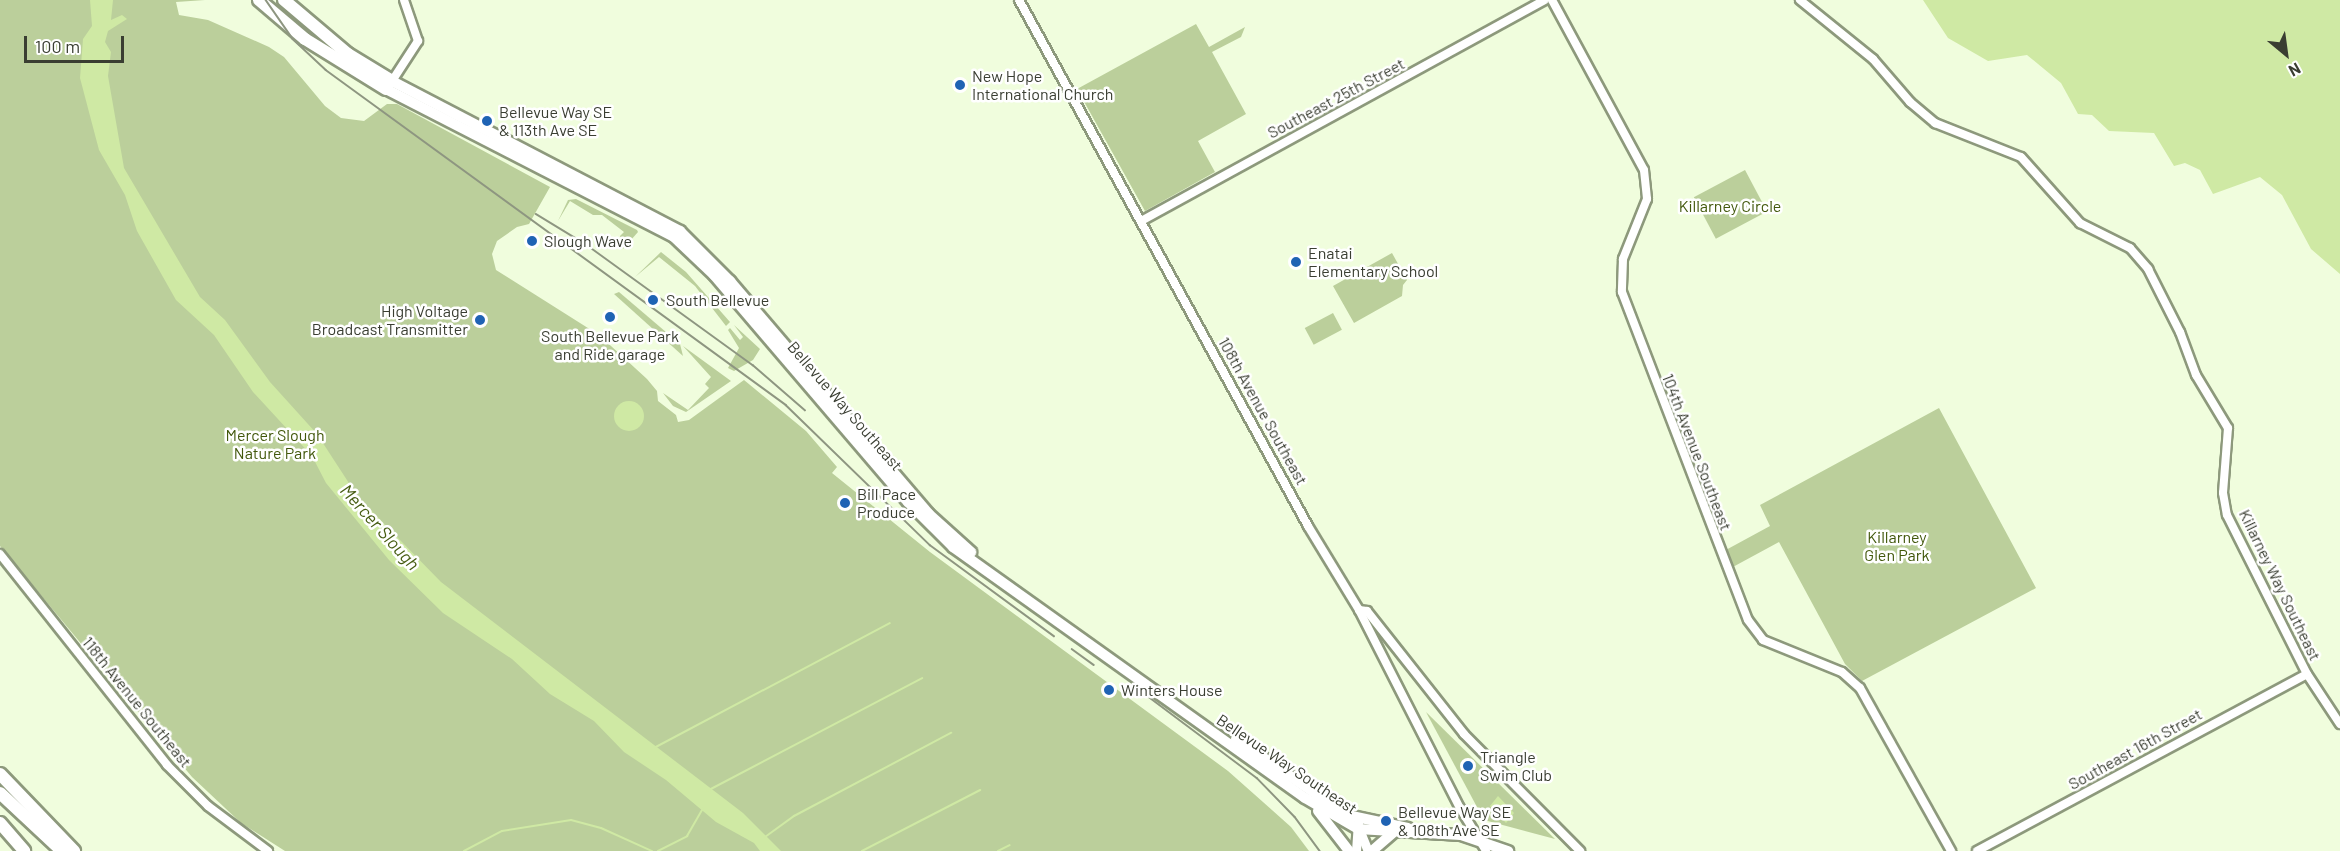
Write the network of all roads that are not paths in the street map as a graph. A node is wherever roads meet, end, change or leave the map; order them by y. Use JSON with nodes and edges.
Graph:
{"nodes":[{"id":1,"x":260,"y":0,"type":"edge"},
{"id":2,"x":284,"y":0,"type":"edge"},
{"id":3,"x":291,"y":0,"type":"edge"},
{"id":4,"x":404,"y":0,"type":"edge"},
{"id":5,"x":1019,"y":0,"type":"edge"},
{"id":6,"x":1544,"y":0,"type":"edge"},
{"id":7,"x":1552,"y":0,"type":"edge"},
{"id":8,"x":1800,"y":0,"type":"edge"},
{"id":9,"x":320,"y":30,"type":"junction"},
{"id":10,"x":389,"y":85,"type":"junction"},
{"id":11,"x":567,"y":175,"type":"junction"},
{"id":12,"x":1141,"y":221,"type":"junction"},
{"id":13,"x":775,"y":349,"type":"junction"},
{"id":14,"x":799,"y":362,"type":"junction"},
{"id":15,"x":0,"y":554,"type":"edge"},
{"id":16,"x":1359,"y":610,"type":"junction"},
{"id":17,"x":2307,"y":674,"type":"junction"},
{"id":18,"x":2340,"y":724,"type":"edge"},
{"id":19,"x":0,"y":774,"type":"edge"},
{"id":20,"x":0,"y":793,"type":"edge"},
{"id":21,"x":1305,"y":798,"type":"junction"},
{"id":22,"x":0,"y":823,"type":"edge"},
{"id":23,"x":1359,"y":824,"type":"junction"},
{"id":24,"x":1426,"y":832,"type":"junction"},
{"id":25,"x":1394,"y":833,"type":"junction"},
{"id":26,"x":1477,"y":838,"type":"junction"},
{"id":27,"x":24,"y":851,"type":"edge"},
{"id":28,"x":62,"y":851,"type":"edge"},
{"id":29,"x":74,"y":851,"type":"edge"},
{"id":30,"x":268,"y":851,"type":"edge"},
{"id":31,"x":1349,"y":851,"type":"edge"},
{"id":32,"x":1356,"y":851,"type":"edge"},
{"id":33,"x":1370,"y":851,"type":"edge"},
{"id":34,"x":1480,"y":851,"type":"edge"},
{"id":35,"x":1486,"y":851,"type":"edge"},
{"id":36,"x":1508,"y":851,"type":"edge"},
{"id":37,"x":1580,"y":851,"type":"edge"},
{"id":38,"x":1951,"y":851,"type":"edge"},
{"id":39,"x":1977,"y":851,"type":"edge"}],
"edges":[{"from":1,"to":10,"type":"highway"},
{"from":2,"to":9,"type":"highway"},
{"from":3,"to":9,"type":"highway"},
{"from":4,"to":10,"type":"street"},
{"from":5,"to":12,"type":"street","name":"108th Avenue Southeast"},
{"from":6,"to":12,"type":"street","name":"Southeast 25th Street"},
{"from":7,"to":38,"type":"street","name":"104th Avenue Southeast"},
{"from":8,"to":17,"type":"street","name":"Killarney Way Southeast"},
{"from":9,"to":10,"type":"highway"},
{"from":10,"to":11,"type":"main road","name":"Bellevue Way Southeast"},
{"from":10,"to":11,"type":"main road","name":"Bellevue Way Southeast"},
{"from":11,"to":13,"type":"main road","name":"Bellevue Way Southeast"},
{"from":11,"to":14,"type":"main road","name":"Bellevue Way Southeast"},
{"from":12,"to":16,"type":"street","name":"108th Avenue Southeast"},
{"from":13,"to":14,"type":"main road"},
{"from":13,"to":21,"type":"main road","name":"Bellevue Way Southeast"},
{"from":14,"to":23,"type":"main road","name":"Bellevue Way Southeast"},
{"from":15,"to":30,"type":"street","name":"118th Avenue Southeast"},
{"from":16,"to":26,"type":"street","name":"108th Avenue Southeast"},
{"from":16,"to":37,"type":"street"},
{"from":17,"to":18,"type":"street","name":"Killarney Way Southeast"},
{"from":17,"to":39,"type":"street","name":"Southeast 16th Street"},
{"from":19,"to":29,"type":"highway"},
{"from":20,"to":28,"type":"highway"},
{"from":21,"to":23,"type":"main road","name":"Bellevue Way Southeast"},
{"from":21,"to":31,"type":"main road"},
{"from":22,"to":27,"type":"highway"},
{"from":23,"to":24,"type":"main road","name":"Bellevue Way Southeast"},
{"from":23,"to":25,"type":"main road","name":"Bellevue Way Southeast"},
{"from":23,"to":32,"type":"main road"},
{"from":23,"to":33,"type":"main road"},
{"from":24,"to":25,"type":"main road","name":"Bellevue Way Southeast"},
{"from":24,"to":26,"type":"main road","name":"Bellevue Way Southeast"},
{"from":25,"to":33,"type":"main road"},
{"from":26,"to":34,"type":"street","name":"108th Avenue Southeast"},
{"from":26,"to":35,"type":"street","name":"108th Avenue Southeast"},
{"from":26,"to":36,"type":"main road","name":"Bellevue Way Southeast"}]}
